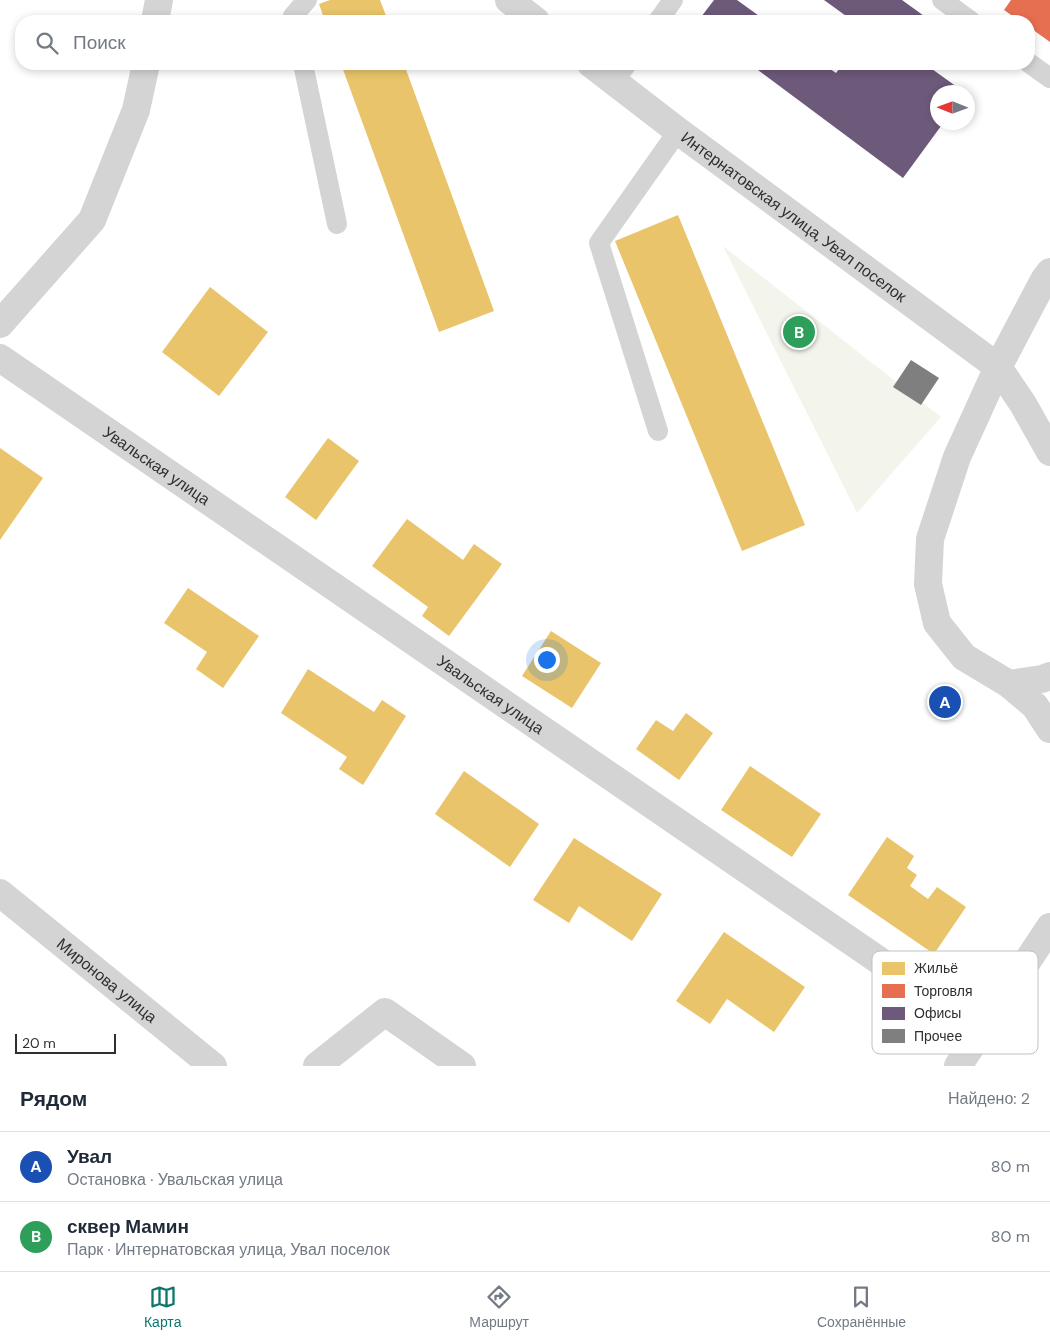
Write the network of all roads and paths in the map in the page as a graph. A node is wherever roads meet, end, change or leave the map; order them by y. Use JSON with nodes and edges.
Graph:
{"nodes":[{"id":1,"x":159,"y":0,"type":"edge"},
{"id":2,"x":306,"y":0,"type":"edge"},
{"id":3,"x":509,"y":0,"type":"edge"},
{"id":4,"x":674,"y":0,"type":"edge"},
{"id":5,"x":942,"y":0,"type":"edge"},
{"id":6,"x":155,"y":15,"type":"edge"},
{"id":7,"x":294,"y":15,"type":"edge"},
{"id":8,"x":528,"y":15,"type":"edge"},
{"id":9,"x":663,"y":15,"type":"edge"},
{"id":10,"x":963,"y":15,"type":"edge"},
{"id":11,"x":1035,"y":67,"type":"edge"},
{"id":12,"x":145,"y":70,"type":"edge"},
{"id":13,"x":304,"y":70,"type":"edge"},
{"id":14,"x":620,"y":73,"type":"edge"},
{"id":15,"x":1050,"y":78,"type":"edge"},
{"id":16,"x":678,"y":131,"type":"junction"},
{"id":17,"x":337,"y":224,"type":"dead end"},
{"id":18,"x":1050,"y":272,"type":"edge"},
{"id":19,"x":0,"y":324,"type":"edge"},
{"id":20,"x":0,"y":358,"type":"edge"},
{"id":21,"x":998,"y":367,"type":"junction"},
{"id":22,"x":658,"y":431,"type":"dead end"},
{"id":23,"x":1050,"y":452,"type":"edge"},
{"id":24,"x":1050,"y":676,"type":"edge"},
{"id":25,"x":1009,"y":684,"type":"junction"},
{"id":26,"x":1050,"y":728,"type":"edge"},
{"id":27,"x":0,"y":893,"type":"edge"},
{"id":28,"x":1050,"y":927,"type":"edge"},
{"id":29,"x":1034,"y":951,"type":"edge"},
{"id":30,"x":872,"y":956,"type":"edge"},
{"id":31,"x":966,"y":1054,"type":"edge"},
{"id":32,"x":213,"y":1066,"type":"edge"},
{"id":33,"x":317,"y":1066,"type":"edge"},
{"id":34,"x":462,"y":1066,"type":"edge"},
{"id":35,"x":958,"y":1066,"type":"edge"}],
"edges":[{"from":1,"to":6,"type":"street"},
{"from":2,"to":7,"type":"lane"},
{"from":3,"to":8,"type":"street"},
{"from":4,"to":9,"type":"lane"},
{"from":5,"to":10,"type":"lane"},
{"from":11,"to":15,"type":"lane"},
{"from":12,"to":19,"type":"street"},
{"from":13,"to":17,"type":"lane"},
{"from":14,"to":16,"type":"street","name":"Интернатовская улица, Увал поселок"},
{"from":16,"to":21,"type":"street","name":"Интернатовская улица, Увал поселок"},
{"from":16,"to":22,"type":"lane"},
{"from":18,"to":21,"type":"street"},
{"from":20,"to":30,"type":"street","name":"Увальская улица"},
{"from":21,"to":23,"type":"street","name":"Интернатовская улица, Увал поселок"},
{"from":21,"to":25,"type":"street"},
{"from":24,"to":25,"type":"street"},
{"from":25,"to":26,"type":"street"},
{"from":27,"to":32,"type":"street","name":"Миронова улица"},
{"from":28,"to":29,"type":"street"},
{"from":31,"to":35,"type":"street"},
{"from":33,"to":34,"type":"street"}]}
